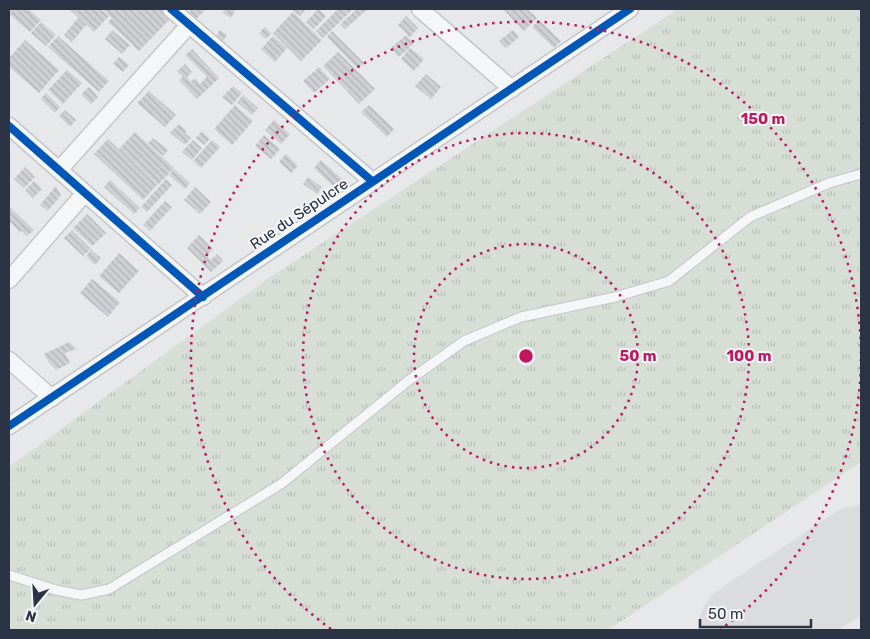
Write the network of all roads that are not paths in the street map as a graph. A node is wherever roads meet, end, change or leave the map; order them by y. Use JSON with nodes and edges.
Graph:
{"nodes":[{"id":1,"x":171,"y":9,"type":"edge"},
{"id":2,"x":420,"y":9,"type":"edge"},
{"id":3,"x":630,"y":9,"type":"edge"},
{"id":4,"x":190,"y":26,"type":"junction"},
{"id":5,"x":512,"y":89,"type":"junction"},
{"id":6,"x":9,"y":126,"type":"edge"},
{"id":7,"x":59,"y":170,"type":"junction"},
{"id":8,"x":861,"y":174,"type":"edge"},
{"id":9,"x":372,"y":181,"type":"junction"},
{"id":10,"x":85,"y":193,"type":"junction"},
{"id":11,"x":9,"y":280,"type":"edge"},
{"id":12,"x":202,"y":297,"type":"junction"},
{"id":13,"x":9,"y":360,"type":"edge"},
{"id":14,"x":52,"y":398,"type":"junction"},
{"id":15,"x":9,"y":426,"type":"edge"},
{"id":16,"x":9,"y":575,"type":"edge"}],
"edges":[{"from":1,"to":4,"type":"street"},
{"from":2,"to":5,"type":"street"},
{"from":3,"to":5,"type":"street","name":"Rue du Sépulcre"},
{"from":4,"to":7,"type":"street"},
{"from":4,"to":9,"type":"street"},
{"from":5,"to":9,"type":"street","name":"Rue du Sépulcre"},
{"from":6,"to":7,"type":"street"},
{"from":7,"to":10,"type":"street"},
{"from":8,"to":16,"type":"lane"},
{"from":9,"to":12,"type":"street","name":"Rue du Sépulcre"},
{"from":10,"to":11,"type":"street"},
{"from":10,"to":12,"type":"street"},
{"from":12,"to":14,"type":"street","name":"Rue du Sépulcre"},
{"from":13,"to":14,"type":"street"},
{"from":14,"to":15,"type":"street","name":"Rue du Sépulcre"}]}
